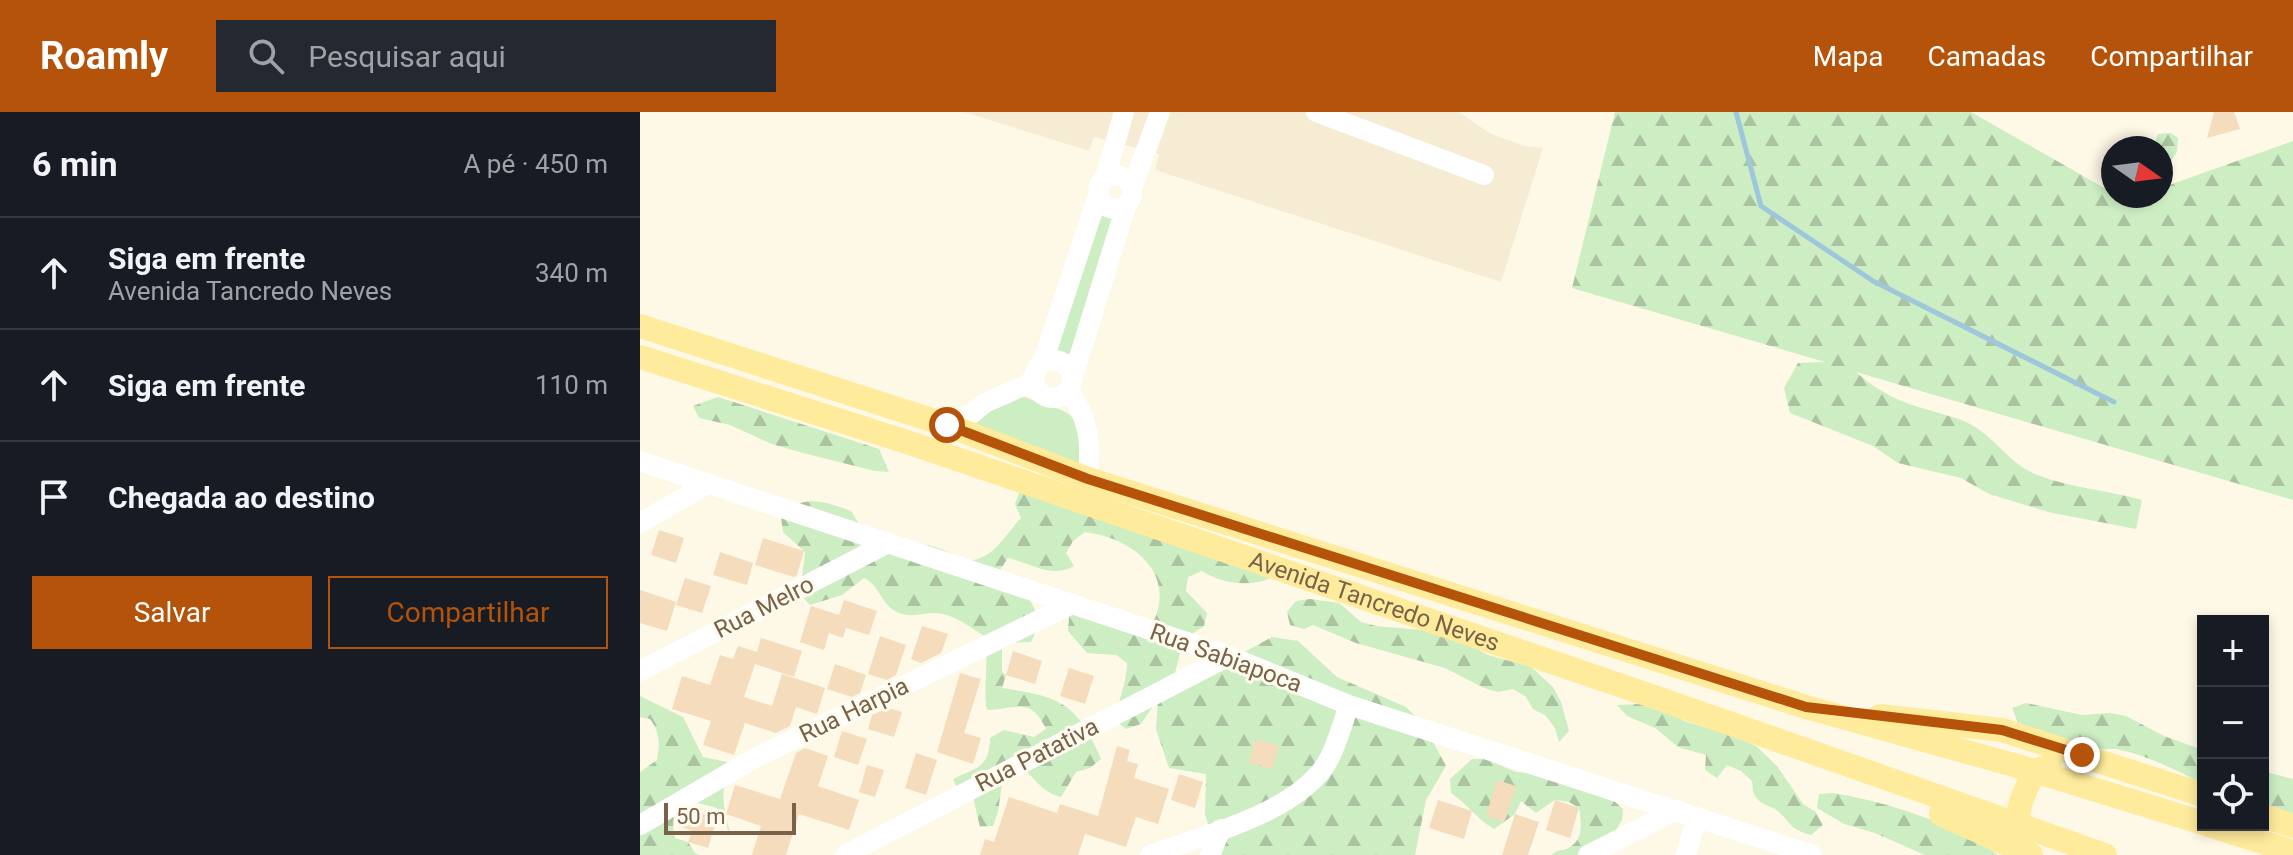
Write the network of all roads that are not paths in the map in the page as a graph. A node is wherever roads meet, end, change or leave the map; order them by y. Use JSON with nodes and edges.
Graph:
{"nodes":[{"id":1,"x":1124,"y":112,"type":"edge"},
{"id":2,"x":1160,"y":112,"type":"edge"},
{"id":3,"x":1316,"y":112,"type":"edge"},
{"id":4,"x":1484,"y":175,"type":"dead end"},
{"id":5,"x":1102,"y":186,"type":"junction"},
{"id":6,"x":1129,"y":197,"type":"junction"},
{"id":7,"x":640,"y":326,"type":"edge"},
{"id":8,"x":640,"y":357,"type":"edge"},
{"id":9,"x":1043,"y":362,"type":"junction"},
{"id":10,"x":1034,"y":381,"type":"junction"},
{"id":11,"x":1070,"y":385,"type":"junction"},
{"id":12,"x":947,"y":425,"type":"junction"},
{"id":13,"x":640,"y":461,"type":"edge"},
{"id":14,"x":1088,"y":479,"type":"junction"},
{"id":15,"x":709,"y":483,"type":"junction"},
{"id":16,"x":640,"y":523,"type":"edge"},
{"id":17,"x":888,"y":543,"type":"junction"},
{"id":18,"x":1072,"y":604,"type":"junction"},
{"id":19,"x":1229,"y":656,"type":"junction"},
{"id":20,"x":640,"y":671,"type":"edge"},
{"id":21,"x":1349,"y":705,"type":"junction"},
{"id":22,"x":1806,"y":707,"type":"junction"},
{"id":23,"x":1796,"y":748,"type":"junction"},
{"id":24,"x":2082,"y":755,"type":"junction"},
{"id":25,"x":2035,"y":771,"type":"junction"},
{"id":26,"x":2197,"y":793,"type":"edge"},
{"id":27,"x":1677,"y":810,"type":"junction"},
{"id":28,"x":1697,"y":817,"type":"junction"},
{"id":29,"x":2269,"y":818,"type":"edge"},
{"id":30,"x":2197,"y":821,"type":"edge"},
{"id":31,"x":640,"y":825,"type":"edge"},
{"id":32,"x":2018,"y":826,"type":"junction"},
{"id":33,"x":2293,"y":826,"type":"edge"},
{"id":34,"x":1221,"y":829,"type":"junction"},
{"id":35,"x":2228,"y":831,"type":"edge"},
{"id":36,"x":2293,"y":852,"type":"edge"},
{"id":37,"x":845,"y":855,"type":"edge"},
{"id":38,"x":1150,"y":855,"type":"edge"},
{"id":39,"x":1210,"y":855,"type":"edge"},
{"id":40,"x":1588,"y":855,"type":"edge"},
{"id":41,"x":1686,"y":855,"type":"edge"},
{"id":42,"x":1812,"y":855,"type":"edge"},
{"id":43,"x":2032,"y":855,"type":"edge"},
{"id":44,"x":2105,"y":855,"type":"edge"}],
"edges":[{"from":1,"to":5,"type":"street"},
{"from":2,"to":6,"type":"street"},
{"from":3,"to":4,"type":"street"},
{"from":5,"to":6,"type":"street"},
{"from":5,"to":6,"type":"street"},
{"from":5,"to":9,"type":"street"},
{"from":6,"to":11,"type":"street"},
{"from":7,"to":12,"type":"main road","name":"Avenida Tancredo Neves"},
{"from":8,"to":23,"type":"main road","name":"Avenida Tancredo Neves"},
{"from":9,"to":10,"type":"street"},
{"from":9,"to":11,"type":"street"},
{"from":10,"to":11,"type":"street"},
{"from":10,"to":12,"type":"street"},
{"from":11,"to":14,"type":"street"},
{"from":12,"to":14,"type":"main road","name":"Avenida Tancredo Neves"},
{"from":13,"to":15,"type":"street","name":"Rua Sabiapoca"},
{"from":14,"to":22,"type":"main road","name":"Avenida Tancredo Neves"},
{"from":15,"to":16,"type":"street"},
{"from":15,"to":17,"type":"street","name":"Rua Sabiapoca"},
{"from":17,"to":18,"type":"street","name":"Rua Sabiapoca"},
{"from":17,"to":20,"type":"street","name":"Rua Melro"},
{"from":18,"to":19,"type":"street","name":"Rua Sabiapoca"},
{"from":18,"to":31,"type":"street","name":"Rua Harpia"},
{"from":19,"to":21,"type":"street","name":"Rua Sabiapoca"},
{"from":19,"to":37,"type":"street","name":"Rua Patativa"},
{"from":21,"to":27,"type":"street","name":"Rua Sabiapoca"},
{"from":21,"to":34,"type":"street"},
{"from":22,"to":24,"type":"main road"},
{"from":22,"to":25,"type":"main road","name":"Avenida Tancredo Neves"},
{"from":23,"to":32,"type":"main road","name":"Avenida Tancredo Neves"},
{"from":23,"to":43,"type":"main road"},
{"from":24,"to":25,"type":"main road"},
{"from":24,"to":26,"type":"main road"},
{"from":25,"to":30,"type":"main road","name":"Avenida Tancredo Neves"},
{"from":25,"to":32,"type":"main road"},
{"from":27,"to":28,"type":"street","name":"Rua Sabiapoca"},
{"from":27,"to":40,"type":"street"},
{"from":28,"to":41,"type":"street"},
{"from":28,"to":42,"type":"street","name":"Rua Sabiapoca"},
{"from":29,"to":33,"type":"main road"},
{"from":32,"to":43,"type":"main road"},
{"from":32,"to":44,"type":"main road","name":"Avenida Tancredo Neves"},
{"from":34,"to":38,"type":"street"},
{"from":34,"to":39,"type":"street"},
{"from":35,"to":36,"type":"main road"}]}
